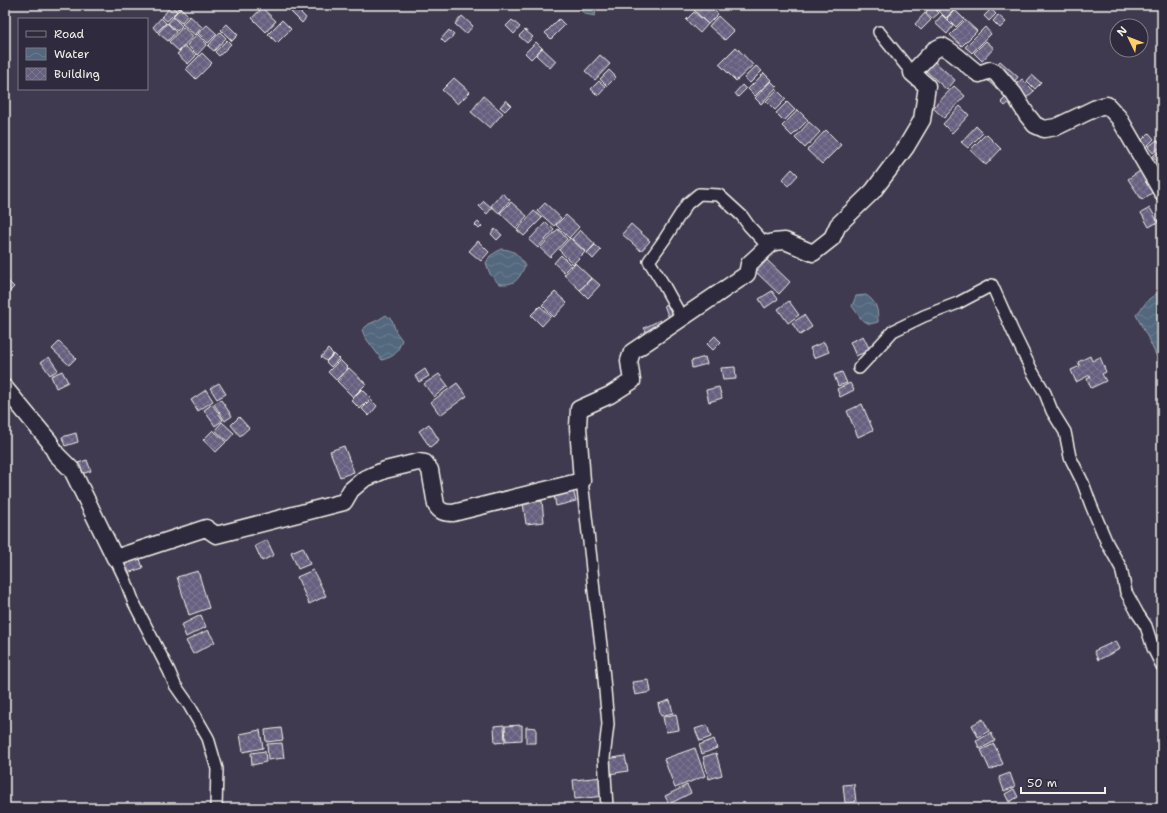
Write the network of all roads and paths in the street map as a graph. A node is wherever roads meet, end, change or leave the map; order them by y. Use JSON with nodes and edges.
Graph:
{"nodes":[{"id":1,"x":879,"y":32,"type":"dead end"},
{"id":2,"x":912,"y":73,"type":"junction"},
{"id":3,"x":1162,"y":192,"type":"edge"},
{"id":4,"x":773,"y":242,"type":"junction"},
{"id":5,"x":682,"y":318,"type":"junction"},
{"id":6,"x":859,"y":368,"type":"dead end"},
{"id":7,"x":5,"y":388,"type":"edge"},
{"id":8,"x":582,"y":482,"type":"junction"},
{"id":9,"x":115,"y":558,"type":"junction"},
{"id":10,"x":1162,"y":666,"type":"edge"},
{"id":11,"x":216,"y":808,"type":"edge"},
{"id":12,"x":607,"y":808,"type":"edge"}],
"edges":[{"from":1,"to":2,"type":"street"},
{"from":2,"to":3,"type":"main road"},
{"from":2,"to":4,"type":"main road"},
{"from":4,"to":5,"type":"main road"},
{"from":4,"to":5,"type":"street"},
{"from":5,"to":8,"type":"main road"},
{"from":6,"to":10,"type":"street"},
{"from":7,"to":9,"type":"main road"},
{"from":8,"to":9,"type":"main road"},
{"from":8,"to":12,"type":"street"},
{"from":9,"to":11,"type":"street"}]}
